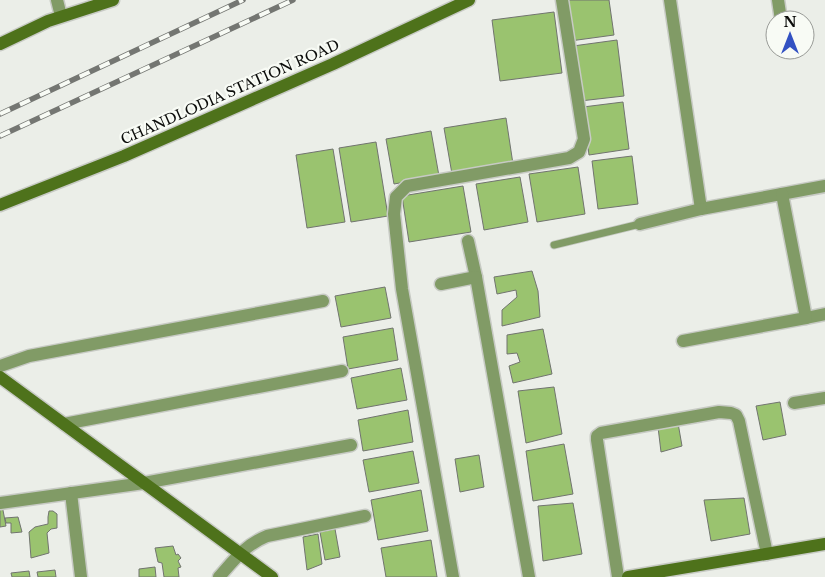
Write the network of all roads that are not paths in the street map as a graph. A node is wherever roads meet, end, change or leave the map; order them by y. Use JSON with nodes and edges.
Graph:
{"nodes":[{"id":1,"x":58,"y":0,"type":"edge"},
{"id":2,"x":113,"y":0,"type":"edge"},
{"id":3,"x":469,"y":0,"type":"edge"},
{"id":4,"x":562,"y":0,"type":"edge"},
{"id":5,"x":670,"y":0,"type":"edge"},
{"id":6,"x":61,"y":16,"type":"junction"},
{"id":7,"x":0,"y":44,"type":"edge"},
{"id":8,"x":825,"y":186,"type":"edge"},
{"id":9,"x":782,"y":194,"type":"junction"},
{"id":10,"x":0,"y":205,"type":"edge"},
{"id":11,"x":701,"y":209,"type":"junction"},
{"id":12,"x":640,"y":224,"type":"joint"},
{"id":13,"x":468,"y":241,"type":"dead end"},
{"id":14,"x":554,"y":245,"type":"dead end"},
{"id":15,"x":476,"y":277,"type":"junction"},
{"id":16,"x":441,"y":284,"type":"dead end"},
{"id":17,"x":323,"y":301,"type":"dead end"},
{"id":18,"x":825,"y":314,"type":"edge"},
{"id":19,"x":806,"y":318,"type":"junction"},
{"id":20,"x":683,"y":341,"type":"dead end"},
{"id":21,"x":0,"y":366,"type":"edge"},
{"id":22,"x":342,"y":371,"type":"dead end"},
{"id":23,"x":0,"y":377,"type":"edge"},
{"id":24,"x":825,"y":398,"type":"edge"},
{"id":25,"x":794,"y":403,"type":"dead end"},
{"id":26,"x":64,"y":424,"type":"junction"},
{"id":27,"x":351,"y":446,"type":"dead end"},
{"id":28,"x":144,"y":483,"type":"junction"},
{"id":29,"x":71,"y":493,"type":"junction"},
{"id":30,"x":0,"y":503,"type":"edge"},
{"id":31,"x":365,"y":516,"type":"dead end"},
{"id":32,"x":825,"y":544,"type":"edge"},
{"id":33,"x":239,"y":553,"type":"junction"},
{"id":34,"x":767,"y":554,"type":"junction"},
{"id":35,"x":258,"y":572,"type":"edge"},
{"id":36,"x":81,"y":577,"type":"edge"},
{"id":37,"x":219,"y":577,"type":"edge"},
{"id":38,"x":272,"y":577,"type":"edge"},
{"id":39,"x":453,"y":577,"type":"edge"},
{"id":40,"x":529,"y":577,"type":"edge"},
{"id":41,"x":618,"y":577,"type":"edge"},
{"id":42,"x":628,"y":577,"type":"edge"}],
"edges":[{"from":1,"to":6,"type":"street"},
{"from":2,"to":6,"type":"street"},
{"from":3,"to":10,"type":"street","name":"CHANDLODIA STATION ROAD"},
{"from":4,"to":39,"type":"street"},
{"from":5,"to":11,"type":"street"},
{"from":6,"to":7,"type":"street"},
{"from":8,"to":9,"type":"street"},
{"from":9,"to":11,"type":"street"},
{"from":9,"to":19,"type":"street"},
{"from":11,"to":12,"type":"street"},
{"from":12,"to":14,"type":"lane"},
{"from":13,"to":15,"type":"street"},
{"from":15,"to":16,"type":"street"},
{"from":15,"to":40,"type":"street"},
{"from":17,"to":21,"type":"street"},
{"from":18,"to":19,"type":"street"},
{"from":19,"to":20,"type":"street"},
{"from":22,"to":26,"type":"street"},
{"from":23,"to":26,"type":"street"},
{"from":24,"to":25,"type":"street"},
{"from":26,"to":28,"type":"street"},
{"from":27,"to":28,"type":"street"},
{"from":28,"to":29,"type":"street"},
{"from":28,"to":33,"type":"street"},
{"from":29,"to":30,"type":"street"},
{"from":29,"to":36,"type":"street"},
{"from":31,"to":33,"type":"street"},
{"from":32,"to":34,"type":"street"},
{"from":33,"to":35,"type":"street"},
{"from":33,"to":37,"type":"street"},
{"from":34,"to":41,"type":"street"},
{"from":34,"to":42,"type":"street"},
{"from":35,"to":38,"type":"street"}]}
